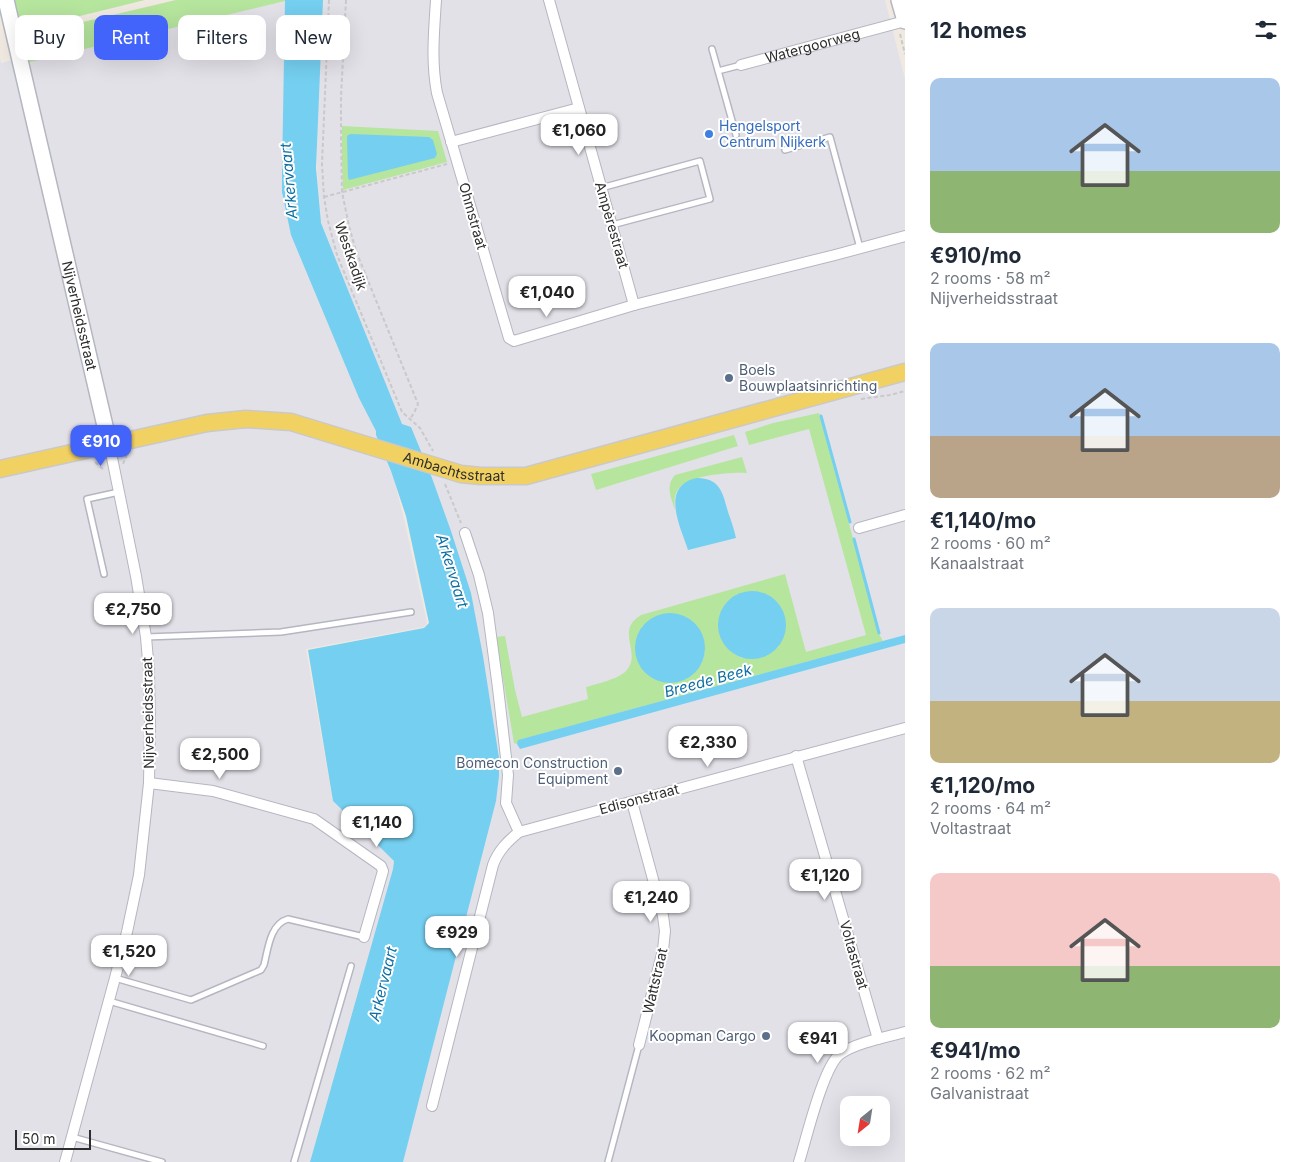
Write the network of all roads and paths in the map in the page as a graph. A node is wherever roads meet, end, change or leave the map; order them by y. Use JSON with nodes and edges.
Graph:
{"nodes":[{"id":1,"x":6,"y":0,"type":"edge"},
{"id":2,"x":329,"y":0,"type":"edge"},
{"id":3,"x":346,"y":0,"type":"edge"},
{"id":4,"x":436,"y":0,"type":"edge"},
{"id":5,"x":549,"y":0,"type":"edge"},
{"id":6,"x":900,"y":0,"type":"edge"},
{"id":7,"x":905,"y":21,"type":"edge"},
{"id":8,"x":712,"y":49,"type":"dead end"},
{"id":9,"x":741,"y":65,"type":"joint"},
{"id":10,"x":718,"y":71,"type":"junction"},
{"id":11,"x":579,"y":108,"type":"junction"},
{"id":12,"x":736,"y":135,"type":"dead end"},
{"id":13,"x":452,"y":142,"type":"junction"},
{"id":14,"x":785,"y":150,"type":"dead end"},
{"id":15,"x":456,"y":161,"type":"junction"},
{"id":16,"x":601,"y":188,"type":"junction"},
{"id":17,"x":342,"y":192,"type":"junction"},
{"id":18,"x":324,"y":197,"type":"junction"},
{"id":19,"x":612,"y":225,"type":"junction"},
{"id":20,"x":905,"y":236,"type":"edge"},
{"id":21,"x":860,"y":248,"type":"junction"},
{"id":22,"x":634,"y":305,"type":"junction"},
{"id":23,"x":905,"y":372,"type":"edge"},
{"id":24,"x":410,"y":419,"type":"junction"},
{"id":25,"x":91,"y":430,"type":"dead end"},
{"id":26,"x":89,"y":434,"type":"dead end"},
{"id":27,"x":109,"y":444,"type":"junction"},
{"id":28,"x":94,"y":461,"type":"dead end"},
{"id":29,"x":98,"y":464,"type":"dead end"},
{"id":30,"x":433,"y":465,"type":"junction"},
{"id":31,"x":0,"y":469,"type":"edge"},
{"id":32,"x":120,"y":492,"type":"junction"},
{"id":33,"x":905,"y":515,"type":"edge"},
{"id":34,"x":858,"y":528,"type":"dead end"},
{"id":35,"x":464,"y":533,"type":"joint"},
{"id":36,"x":104,"y":574,"type":"dead end"},
{"id":37,"x":411,"y":612,"type":"dead end"},
{"id":38,"x":146,"y":637,"type":"junction"},
{"id":39,"x":905,"y":728,"type":"edge"},
{"id":40,"x":796,"y":756,"type":"junction"},
{"id":41,"x":149,"y":783,"type":"junction"},
{"id":42,"x":632,"y":802,"type":"junction"},
{"id":43,"x":519,"y":832,"type":"junction"},
{"id":44,"x":364,"y":937,"type":"joint"},
{"id":45,"x":351,"y":966,"type":"dead end"},
{"id":46,"x":115,"y":978,"type":"junction"},
{"id":47,"x":109,"y":1001,"type":"junction"},
{"id":48,"x":905,"y":1032,"type":"edge"},
{"id":49,"x":878,"y":1039,"type":"junction"},
{"id":50,"x":639,"y":1045,"type":"joint"},
{"id":51,"x":263,"y":1046,"type":"dead end"},
{"id":52,"x":432,"y":1106,"type":"dead end"},
{"id":53,"x":72,"y":1137,"type":"junction"},
{"id":54,"x":65,"y":1162,"type":"edge"},
{"id":55,"x":162,"y":1162,"type":"edge"},
{"id":56,"x":294,"y":1162,"type":"edge"},
{"id":57,"x":608,"y":1162,"type":"edge"},
{"id":58,"x":799,"y":1162,"type":"edge"}],
"edges":[{"from":1,"to":27,"type":"street","name":"Nijverheidsstraat"},
{"from":2,"to":18,"type":"path","name":"Westkadijk"},
{"from":3,"to":17,"type":"path"},
{"from":4,"to":13,"type":"street","name":"Ohmstraat"},
{"from":5,"to":11,"type":"street","name":"Ampèrestraat"},
{"from":6,"to":7,"type":"street","name":"Watergoorweg"},
{"from":7,"to":9,"type":"street","name":"Watergoorweg"},
{"from":8,"to":10,"type":"lane"},
{"from":9,"to":10,"type":"lane","name":"Watergoorweg"},
{"from":10,"to":12,"type":"lane"},
{"from":11,"to":13,"type":"street"},
{"from":11,"to":16,"type":"street","name":"Ampèrestraat"},
{"from":13,"to":15,"type":"street","name":"Ohmstraat"},
{"from":14,"to":21,"type":"lane"},
{"from":15,"to":17,"type":"path"},
{"from":15,"to":22,"type":"street","name":"Ohmstraat"},
{"from":16,"to":19,"type":"street","name":"Ampèrestraat"},
{"from":16,"to":19,"type":"lane"},
{"from":17,"to":18,"type":"path"},
{"from":17,"to":24,"type":"path"},
{"from":18,"to":24,"type":"path","name":"Westkadijk"},
{"from":19,"to":22,"type":"street","name":"Ampèrestraat"},
{"from":20,"to":21,"type":"street","name":"Ohmstraat"},
{"from":21,"to":22,"type":"street","name":"Ohmstraat"},
{"from":23,"to":30,"type":"main road","name":"Ambachtsstraat"},
{"from":24,"to":30,"type":"path","name":"Westkadijk"},
{"from":25,"to":26,"type":"path"},
{"from":27,"to":30,"type":"main road","name":"Ambachtsstraat"},
{"from":27,"to":31,"type":"main road","name":"Ambachtsstraat"},
{"from":27,"to":32,"type":"street","name":"Nijverheidsstraat"},
{"from":28,"to":29,"type":"path"},
{"from":30,"to":35,"type":"path","name":"Westkadijk"},
{"from":32,"to":36,"type":"lane"},
{"from":32,"to":38,"type":"street","name":"Nijverheidsstraat"},
{"from":33,"to":34,"type":"street"},
{"from":35,"to":43,"type":"street"},
{"from":37,"to":38,"type":"lane"},
{"from":38,"to":41,"type":"street","name":"Nijverheidsstraat"},
{"from":39,"to":40,"type":"street","name":"Edisonstraat"},
{"from":40,"to":42,"type":"street","name":"Edisonstraat"},
{"from":40,"to":49,"type":"street","name":"Voltastraat"},
{"from":41,"to":44,"type":"street"},
{"from":41,"to":46,"type":"street","name":"Nijverheidsstraat"},
{"from":42,"to":43,"type":"street","name":"Edisonstraat"},
{"from":42,"to":50,"type":"street","name":"Wattstraat"},
{"from":43,"to":52,"type":"street","name":"Edisonstraat"},
{"from":44,"to":46,"type":"lane"},
{"from":45,"to":56,"type":"lane"},
{"from":46,"to":47,"type":"street","name":"Nijverheidsstraat"},
{"from":47,"to":51,"type":"lane"},
{"from":47,"to":53,"type":"street","name":"Nijverheidsstraat"},
{"from":48,"to":49,"type":"street"},
{"from":49,"to":58,"type":"street"},
{"from":50,"to":57,"type":"lane"},
{"from":53,"to":54,"type":"street","name":"Nijverheidsstraat"},
{"from":53,"to":55,"type":"lane"}]}
